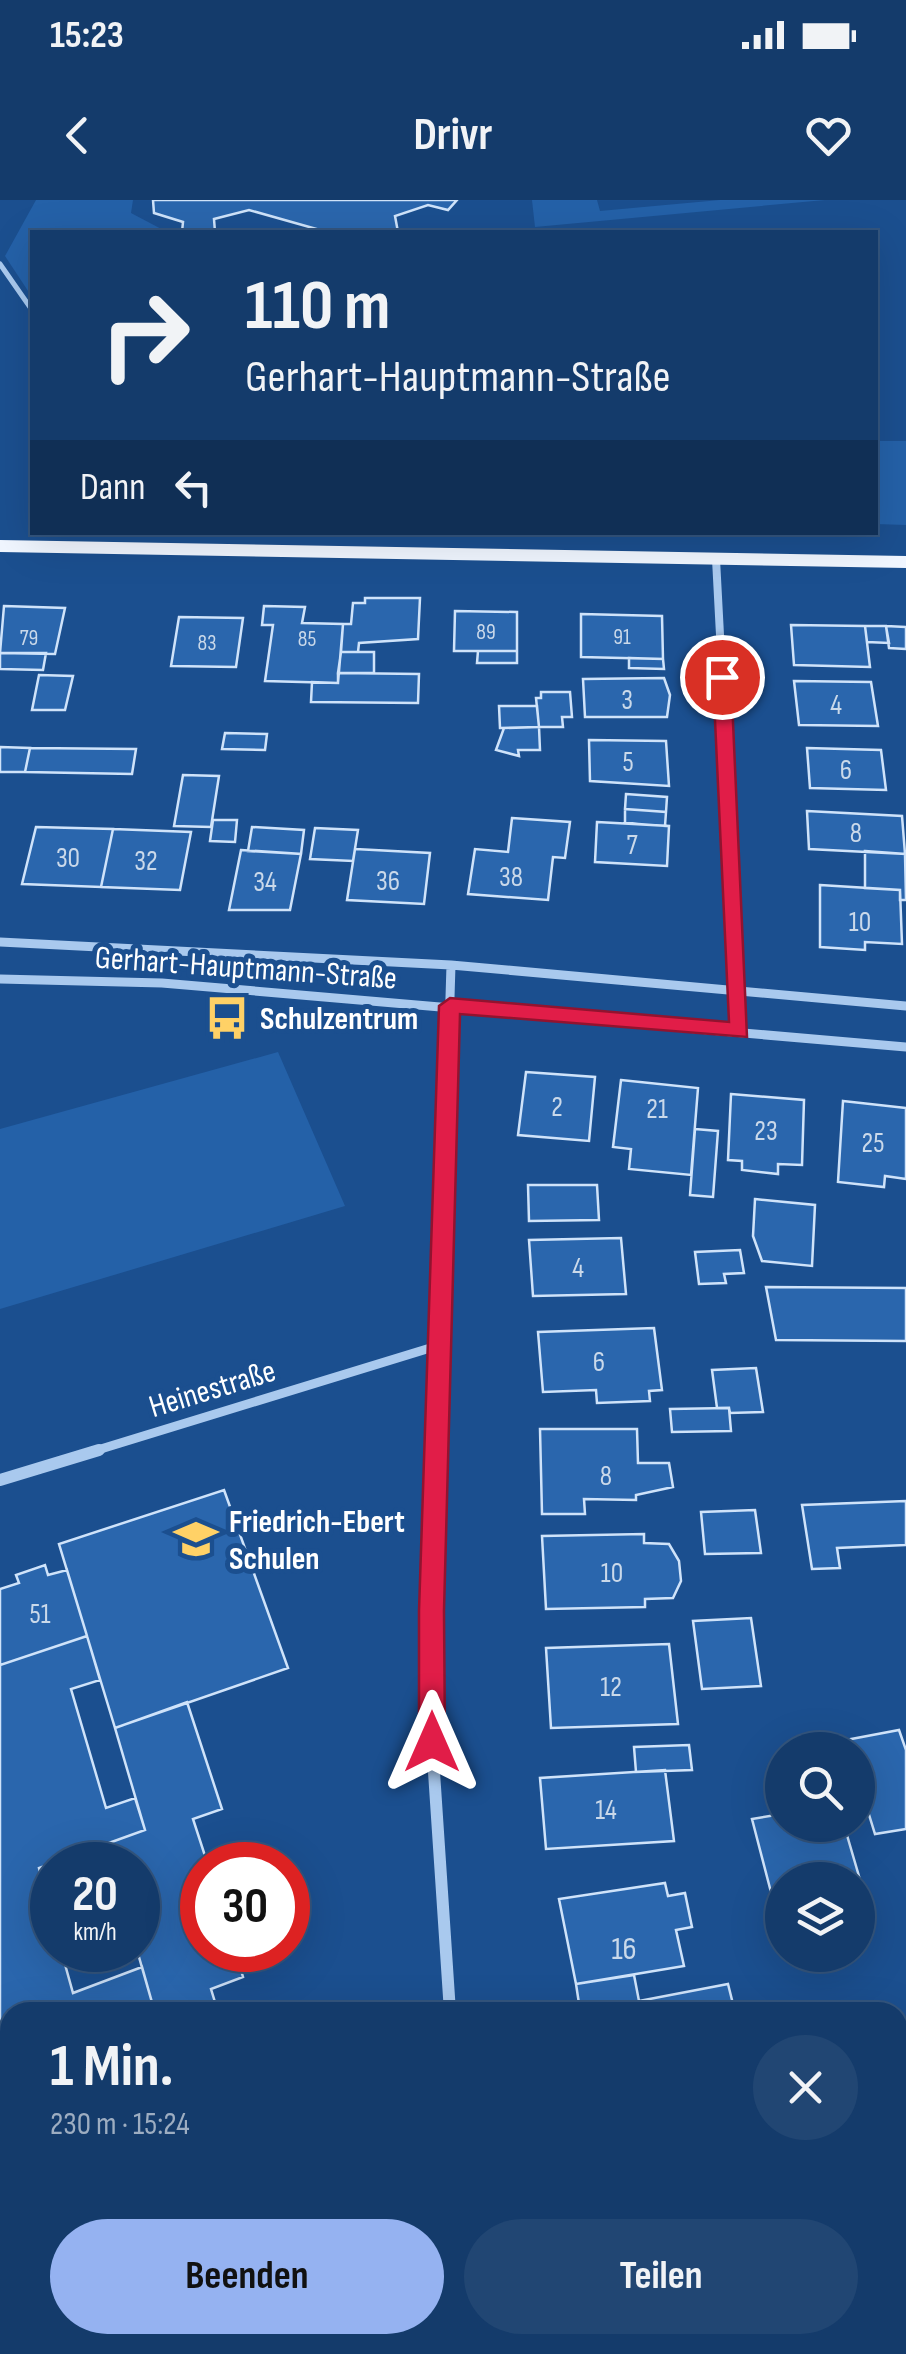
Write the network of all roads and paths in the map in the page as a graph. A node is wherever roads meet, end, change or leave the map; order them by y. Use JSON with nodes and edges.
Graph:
{"nodes":[{"id":1,"x":0,"y":264,"type":"edge"},
{"id":2,"x":30,"y":307,"type":"edge"},
{"id":3,"x":0,"y":546,"type":"edge"},
{"id":4,"x":716,"y":559,"type":"junction"},
{"id":5,"x":906,"y":562,"type":"edge"},
{"id":6,"x":0,"y":942,"type":"edge"},
{"id":7,"x":451,"y":964,"type":"junction"},
{"id":8,"x":0,"y":979,"type":"edge"},
{"id":9,"x":738,"y":992,"type":"junction"},
{"id":10,"x":450,"y":1006,"type":"junction"},
{"id":11,"x":906,"y":1006,"type":"edge"},
{"id":12,"x":740,"y":1031,"type":"junction"},
{"id":13,"x":906,"y":1047,"type":"edge"},
{"id":14,"x":440,"y":1345,"type":"junction"},
{"id":15,"x":0,"y":1480,"type":"edge"},
{"id":16,"x":449,"y":2002,"type":"edge"}],
"edges":[{"from":1,"to":2,"type":"lane"},
{"from":3,"to":4,"type":"main road"},
{"from":4,"to":5,"type":"main road"},
{"from":4,"to":9,"type":"street"},
{"from":6,"to":7,"type":"street","name":"Gerhart-Hauptmann-Straße"},
{"from":7,"to":9,"type":"street","name":"Gerhart-Hauptmann-Straße"},
{"from":7,"to":10,"type":"street"},
{"from":8,"to":10,"type":"street","name":"Gerhart-Hauptmann-Straße"},
{"from":9,"to":11,"type":"street","name":"Gerhart-Hauptmann-Straße"},
{"from":9,"to":12,"type":"street"},
{"from":10,"to":12,"type":"street","name":"Gerhart-Hauptmann-Straße"},
{"from":10,"to":14,"type":"street"},
{"from":12,"to":13,"type":"street","name":"Gerhart-Hauptmann-Straße"},
{"from":14,"to":15,"type":"street","name":"Heinestraße"},
{"from":14,"to":16,"type":"street"}]}
